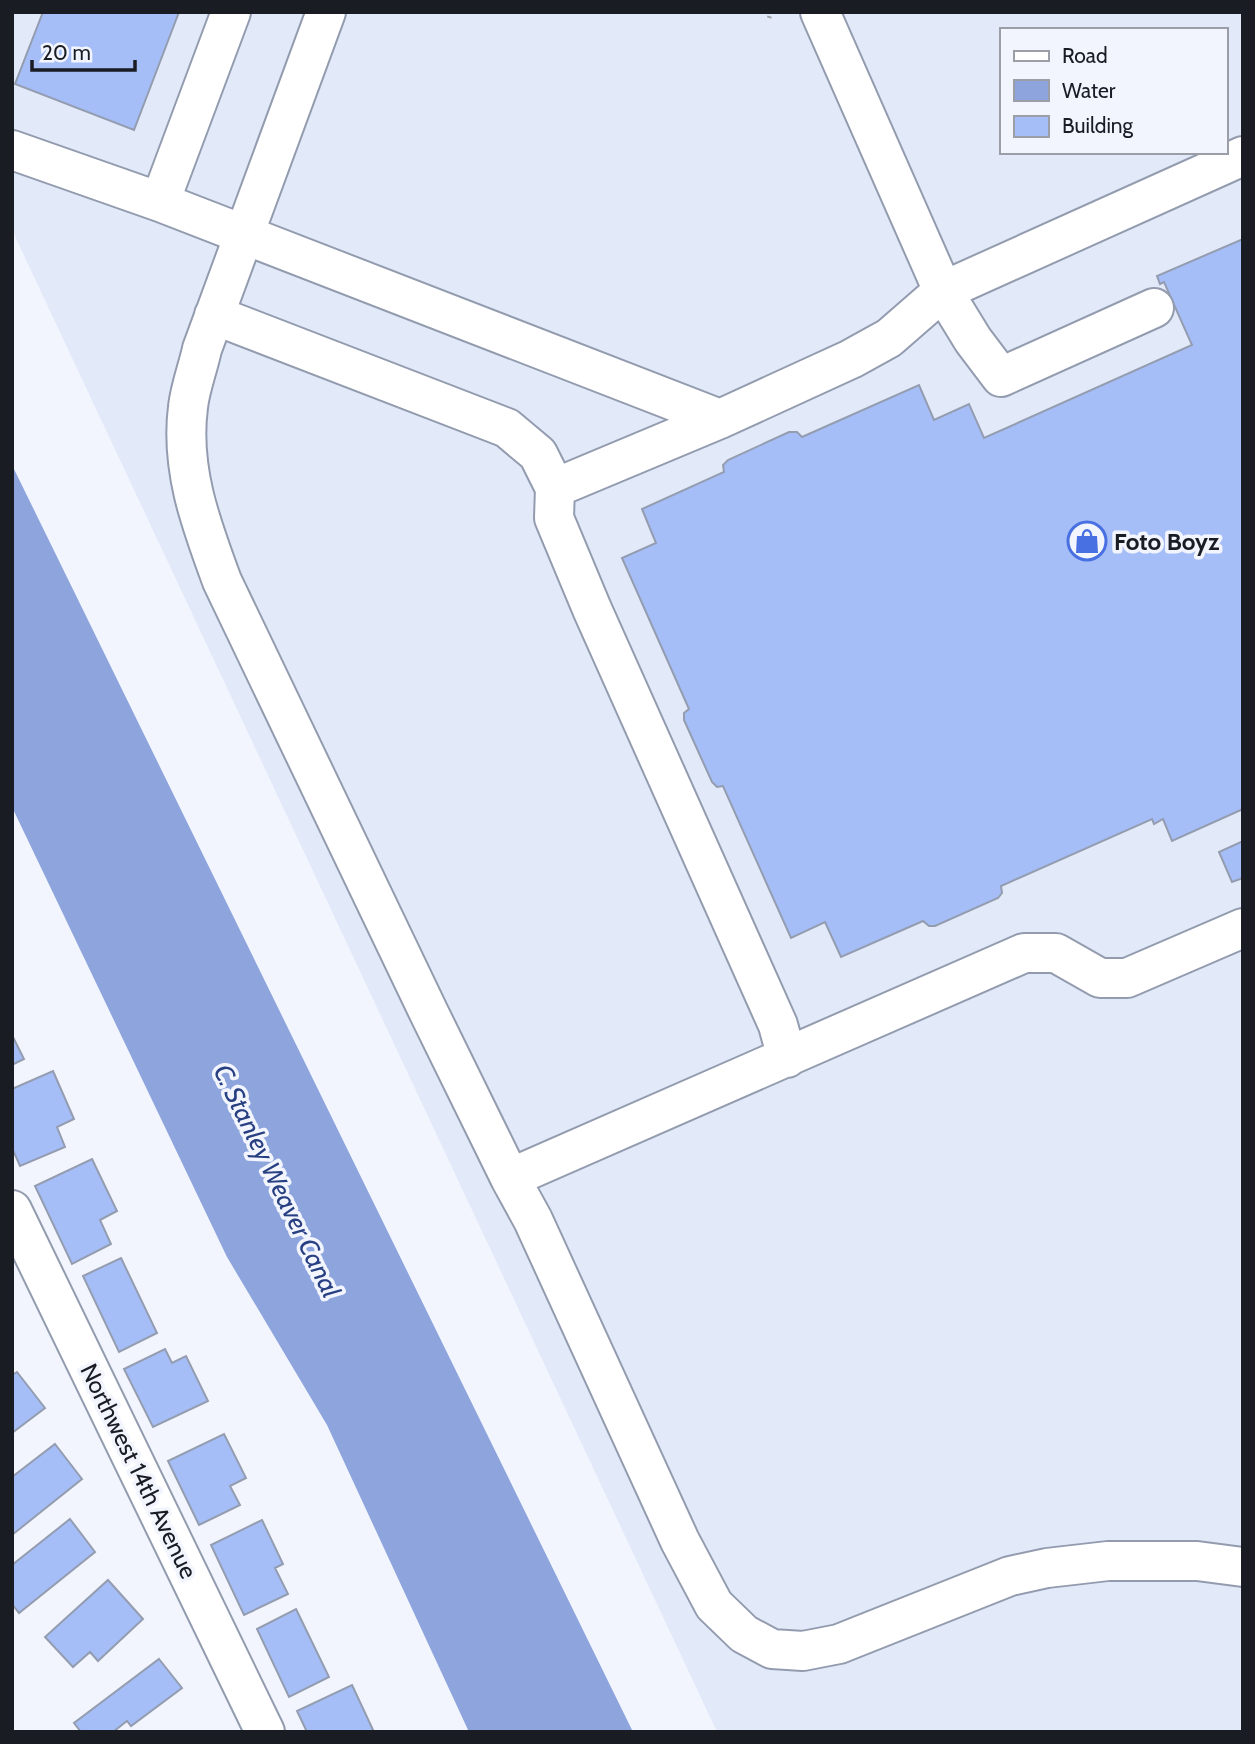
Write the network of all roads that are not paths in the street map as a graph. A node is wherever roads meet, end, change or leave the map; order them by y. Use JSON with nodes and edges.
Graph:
{"nodes":[{"id":1,"x":231,"y":12,"type":"edge"},
{"id":2,"x":326,"y":12,"type":"edge"},
{"id":3,"x":820,"y":12,"type":"edge"},
{"id":4,"x":12,"y":150,"type":"edge"},
{"id":5,"x":1243,"y":156,"type":"edge"},
{"id":6,"x":160,"y":202,"type":"junction"},
{"id":7,"x":244,"y":236,"type":"junction"},
{"id":8,"x":943,"y":291,"type":"junction"},
{"id":9,"x":1154,"y":308,"type":"dead end"},
{"id":10,"x":214,"y":316,"type":"junction"},
{"id":11,"x":720,"y":419,"type":"junction"},
{"id":12,"x":555,"y":488,"type":"junction"},
{"id":13,"x":1243,"y":928,"type":"edge"},
{"id":14,"x":787,"y":1058,"type":"junction"},
{"id":15,"x":510,"y":1178,"type":"junction"},
{"id":16,"x":12,"y":1210,"type":"edge"},
{"id":17,"x":1243,"y":1567,"type":"edge"},
{"id":18,"x":265,"y":1732,"type":"edge"}],
"edges":[{"from":1,"to":6,"type":"street"},
{"from":2,"to":7,"type":"street"},
{"from":3,"to":8,"type":"street"},
{"from":4,"to":6,"type":"street"},
{"from":5,"to":8,"type":"street"},
{"from":6,"to":7,"type":"street"},
{"from":7,"to":10,"type":"street"},
{"from":7,"to":11,"type":"street"},
{"from":8,"to":9,"type":"street"},
{"from":8,"to":11,"type":"street"},
{"from":10,"to":12,"type":"street"},
{"from":10,"to":15,"type":"street"},
{"from":11,"to":12,"type":"street"},
{"from":12,"to":14,"type":"street"},
{"from":13,"to":14,"type":"street"},
{"from":14,"to":15,"type":"street"},
{"from":15,"to":17,"type":"street"},
{"from":16,"to":18,"type":"street","name":"Northwest 14th Avenue"}]}
